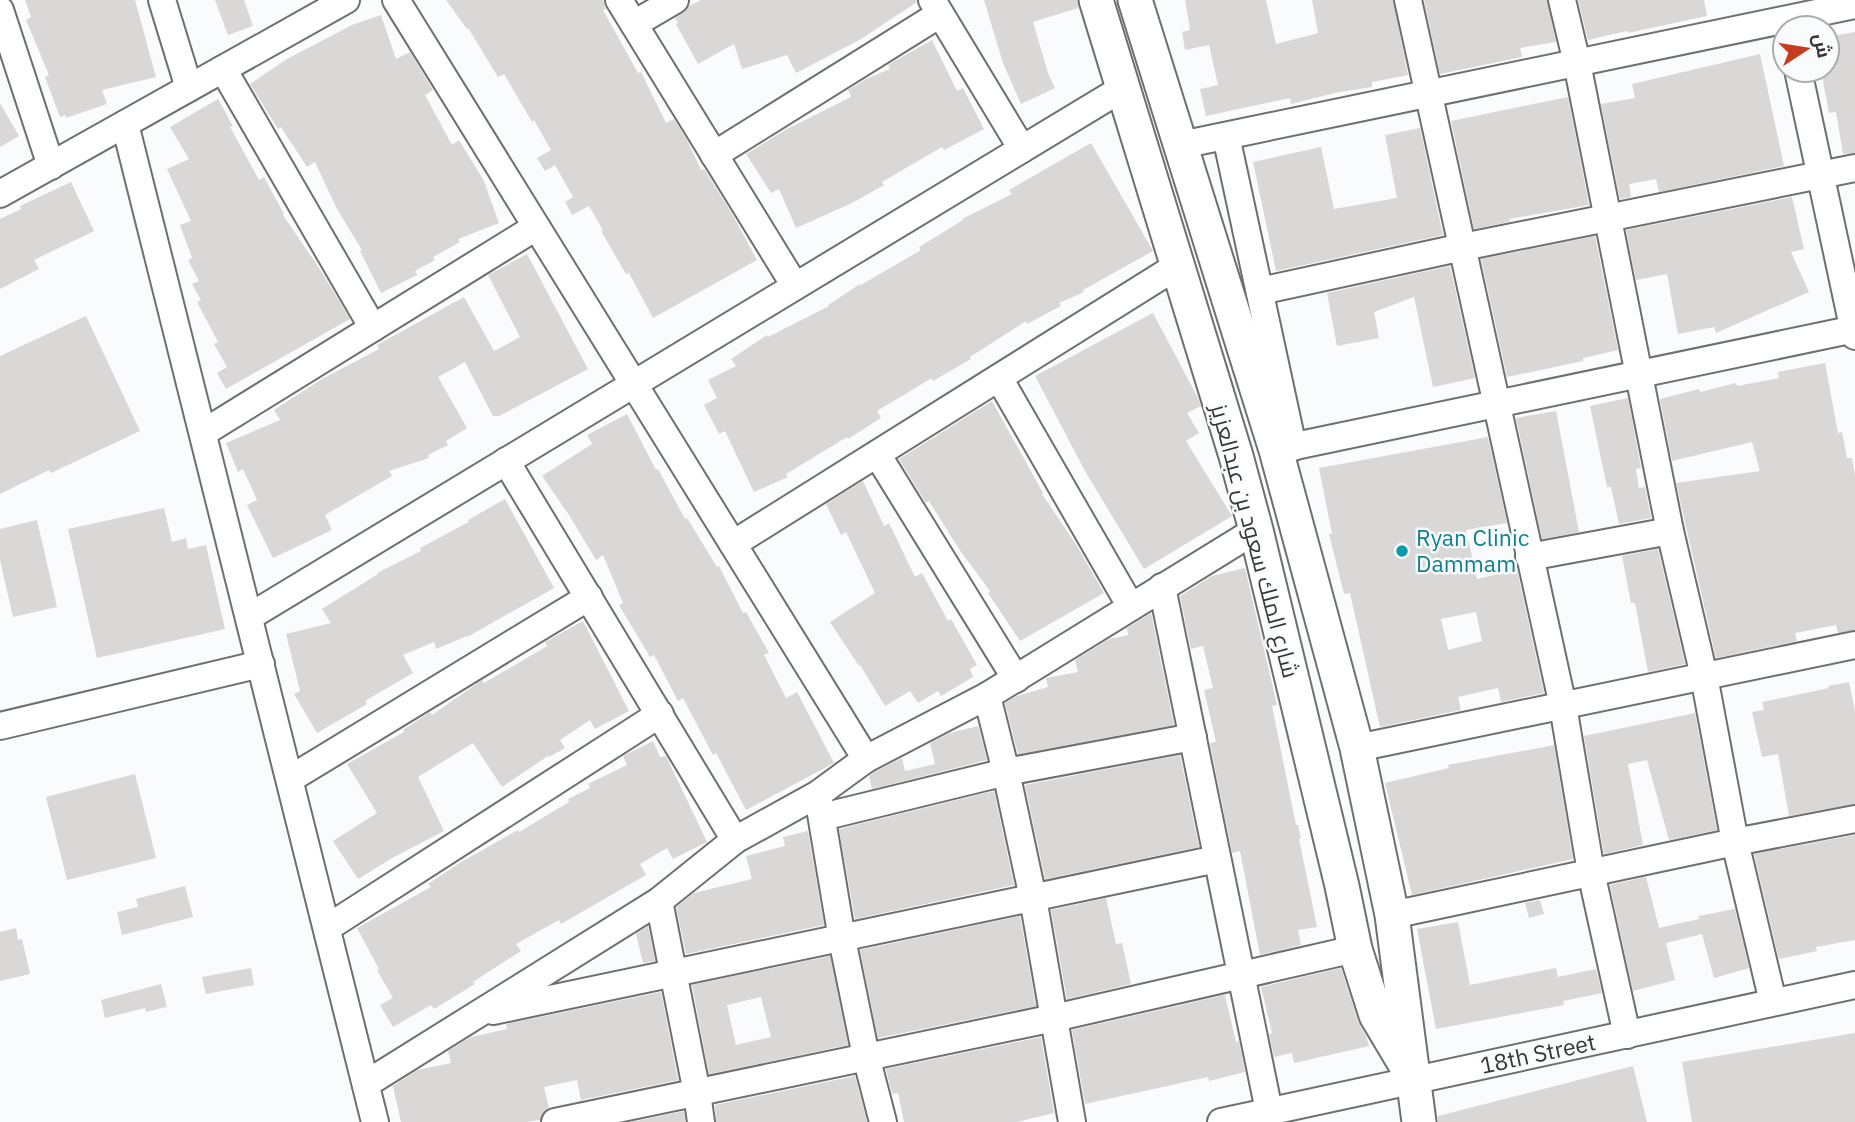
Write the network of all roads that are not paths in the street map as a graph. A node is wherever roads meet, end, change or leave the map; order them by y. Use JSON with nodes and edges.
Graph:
{"nodes":[{"id":1,"x":162,"y":0,"type":"edge"},
{"id":2,"x":346,"y":0,"type":"edge"},
{"id":3,"x":396,"y":0,"type":"edge"},
{"id":4,"x":619,"y":0,"type":"edge"},
{"id":5,"x":675,"y":0,"type":"edge"},
{"id":6,"x":1096,"y":0,"type":"edge"},
{"id":7,"x":1135,"y":0,"type":"edge"},
{"id":8,"x":1408,"y":0,"type":"edge"},
{"id":9,"x":1562,"y":0,"type":"edge"},
{"id":10,"x":1855,"y":5,"type":"edge"},
{"id":11,"x":936,"y":7,"type":"edge"},
{"id":12,"x":0,"y":10,"type":"edge"},
{"id":13,"x":1799,"y":14,"type":"edge"},
{"id":14,"x":1771,"y":20,"type":"edge"},
{"id":15,"x":634,"y":24,"type":"junction"},
{"id":16,"x":1577,"y":63,"type":"junction"},
{"id":17,"x":223,"y":69,"type":"junction"},
{"id":18,"x":1801,"y":84,"type":"edge"},
{"id":19,"x":190,"y":88,"type":"junction"},
{"id":20,"x":1123,"y":88,"type":"junction"},
{"id":21,"x":1429,"y":93,"type":"junction"},
{"id":22,"x":125,"y":124,"type":"junction"},
{"id":23,"x":1226,"y":136,"type":"junction"},
{"id":24,"x":1181,"y":145,"type":"junction"},
{"id":25,"x":1022,"y":149,"type":"junction"},
{"id":26,"x":714,"y":155,"type":"junction"},
{"id":27,"x":51,"y":166,"type":"junction"},
{"id":28,"x":1855,"y":168,"type":"edge"},
{"id":29,"x":1820,"y":174,"type":"junction"},
{"id":30,"x":0,"y":194,"type":"edge"},
{"id":31,"x":1608,"y":219,"type":"junction"},
{"id":32,"x":536,"y":227,"type":"junction"},
{"id":33,"x":1463,"y":247,"type":"junction"},
{"id":34,"x":1177,"y":266,"type":"junction"},
{"id":35,"x":795,"y":286,"type":"junction"},
{"id":36,"x":1260,"y":291,"type":"junction"},
{"id":37,"x":373,"y":328,"type":"junction"},
{"id":38,"x":1855,"y":332,"type":"edge"},
{"id":39,"x":1640,"y":374,"type":"junction"},
{"id":40,"x":999,"y":378,"type":"junction"},
{"id":41,"x":633,"y":384,"type":"junction"},
{"id":42,"x":1498,"y":404,"type":"junction"},
{"id":43,"x":203,"y":433,"type":"junction"},
{"id":44,"x":1284,"y":449,"type":"junction"},
{"id":45,"x":877,"y":454,"type":"junction"},
{"id":46,"x":506,"y":461,"type":"junction"},
{"id":47,"x":1256,"y":530,"type":"junction"},
{"id":48,"x":1670,"y":531,"type":"junction"},
{"id":49,"x":733,"y":544,"type":"junction"},
{"id":50,"x":1529,"y":557,"type":"junction"},
{"id":51,"x":1163,"y":587,"type":"junction"},
{"id":52,"x":589,"y":597,"type":"junction"},
{"id":53,"x":1131,"y":607,"type":"junction"},
{"id":54,"x":249,"y":617,"type":"junction"},
{"id":55,"x":1855,"y":645,"type":"edge"},
{"id":56,"x":261,"y":664,"type":"junction"},
{"id":57,"x":1704,"y":677,"type":"junction"},
{"id":58,"x":1016,"y":679,"type":"junction"},
{"id":59,"x":988,"y":696,"type":"junction"},
{"id":60,"x":1563,"y":706,"type":"junction"},
{"id":61,"x":660,"y":714,"type":"junction"},
{"id":62,"x":0,"y":726,"type":"edge"},
{"id":63,"x":1193,"y":737,"type":"junction"},
{"id":64,"x":1357,"y":748,"type":"junction"},
{"id":65,"x":866,"y":759,"type":"junction"},
{"id":66,"x":1006,"y":772,"type":"junction"},
{"id":67,"x":290,"y":779,"type":"junction"},
{"id":68,"x":820,"y":805,"type":"junction"},
{"id":69,"x":1855,"y":819,"type":"edge"},
{"id":70,"x":735,"y":840,"type":"junction"},
{"id":71,"x":1735,"y":842,"type":"junction"},
{"id":72,"x":1217,"y":859,"type":"junction"},
{"id":73,"x":1591,"y":872,"type":"junction"},
{"id":74,"x":1033,"y":898,"type":"junction"},
{"id":75,"x":659,"y":901,"type":"junction"},
{"id":76,"x":1392,"y":915,"type":"junction"},
{"id":77,"x":327,"y":928,"type":"junction"},
{"id":78,"x":842,"y":939,"type":"junction"},
{"id":79,"x":1355,"y":949,"type":"junction"},
{"id":80,"x":674,"y":974,"type":"junction"},
{"id":81,"x":1241,"y":974,"type":"junction"},
{"id":82,"x":1855,"y":985,"type":"edge"},
{"id":83,"x":1773,"y":1002,"type":"junction"},
{"id":84,"x":477,"y":1015,"type":"junction"},
{"id":85,"x":1054,"y":1018,"type":"junction"},
{"id":86,"x":1627,"y":1035,"type":"junction"},
{"id":87,"x":866,"y":1056,"type":"junction"},
{"id":88,"x":1414,"y":1079,"type":"junction"},
{"id":89,"x":366,"y":1084,"type":"junction"},
{"id":90,"x":697,"y":1093,"type":"junction"},
{"id":91,"x":1269,"y":1111,"type":"junction"},
{"id":92,"x":1230,"y":1121,"type":"edge"},
{"id":93,"x":375,"y":1122,"type":"edge"},
{"id":94,"x":555,"y":1122,"type":"edge"},
{"id":95,"x":701,"y":1122,"type":"edge"},
{"id":96,"x":883,"y":1122,"type":"edge"},
{"id":97,"x":1072,"y":1122,"type":"edge"},
{"id":98,"x":1419,"y":1122,"type":"edge"}],
"edges":[{"from":1,"to":19,"type":"street"},
{"from":2,"to":17,"type":"street"},
{"from":3,"to":32,"type":"street"},
{"from":4,"to":15,"type":"street"},
{"from":5,"to":15,"type":"street"},
{"from":6,"to":20,"type":"main road","name":"شارع الملك سعود بن عبدالعزيز"},
{"from":7,"to":24,"type":"main road","name":"شارع الملك سعود بن عبدالعزيز"},
{"from":8,"to":21,"type":"street"},
{"from":9,"to":16,"type":"street"},
{"from":10,"to":13,"type":"street"},
{"from":11,"to":25,"type":"street"},
{"from":11,"to":26,"type":"street"},
{"from":12,"to":27,"type":"street"},
{"from":14,"to":16,"type":"street"},
{"from":15,"to":26,"type":"street"},
{"from":16,"to":21,"type":"street"},
{"from":16,"to":31,"type":"street"},
{"from":17,"to":19,"type":"street"},
{"from":17,"to":37,"type":"street"},
{"from":18,"to":29,"type":"street"},
{"from":19,"to":22,"type":"street"},
{"from":20,"to":25,"type":"street"},
{"from":20,"to":34,"type":"main road","name":"شارع الملك سعود بن عبدالعزيز"},
{"from":21,"to":23,"type":"street"},
{"from":21,"to":33,"type":"street"},
{"from":22,"to":27,"type":"street"},
{"from":22,"to":43,"type":"street"},
{"from":23,"to":24,"type":"street"},
{"from":23,"to":36,"type":"street"},
{"from":24,"to":44,"type":"main road","name":"شارع الملك سعود بن عبدالعزيز"},
{"from":25,"to":35,"type":"street"},
{"from":26,"to":35,"type":"street"},
{"from":27,"to":30,"type":"street"},
{"from":28,"to":29,"type":"street"},
{"from":29,"to":31,"type":"street"},
{"from":29,"to":38,"type":"street"},
{"from":31,"to":33,"type":"street"},
{"from":31,"to":39,"type":"street"},
{"from":32,"to":37,"type":"street"},
{"from":32,"to":41,"type":"street"},
{"from":33,"to":36,"type":"street"},
{"from":33,"to":42,"type":"street"},
{"from":34,"to":40,"type":"street"},
{"from":34,"to":47,"type":"main road","name":"شارع الملك سعود بن عبدالعزيز"},
{"from":35,"to":41,"type":"street"},
{"from":36,"to":44,"type":"street"},
{"from":37,"to":43,"type":"street"},
{"from":38,"to":39,"type":"street"},
{"from":39,"to":42,"type":"street"},
{"from":39,"to":48,"type":"street"},
{"from":40,"to":45,"type":"street"},
{"from":40,"to":53,"type":"street"},
{"from":41,"to":46,"type":"street"},
{"from":41,"to":49,"type":"street"},
{"from":42,"to":44,"type":"street"},
{"from":42,"to":50,"type":"street"},
{"from":43,"to":54,"type":"street"},
{"from":44,"to":64,"type":"main road","name":"شارع الملك سعود بن عبدالعزيز"},
{"from":45,"to":49,"type":"street"},
{"from":45,"to":58,"type":"street"},
{"from":46,"to":52,"type":"street"},
{"from":46,"to":54,"type":"street"},
{"from":47,"to":51,"type":"street"},
{"from":47,"to":79,"type":"main road","name":"شارع الملك سعود بن عبدالعزيز"},
{"from":48,"to":50,"type":"street"},
{"from":48,"to":57,"type":"street"},
{"from":49,"to":65,"type":"street"},
{"from":50,"to":60,"type":"street"},
{"from":51,"to":53,"type":"street"},
{"from":51,"to":63,"type":"street"},
{"from":52,"to":61,"type":"street"},
{"from":52,"to":67,"type":"street"},
{"from":53,"to":58,"type":"street"},
{"from":54,"to":56,"type":"street"},
{"from":55,"to":57,"type":"street"},
{"from":56,"to":62,"type":"street"},
{"from":56,"to":67,"type":"street"},
{"from":57,"to":60,"type":"street"},
{"from":57,"to":71,"type":"street"},
{"from":58,"to":59,"type":"street"},
{"from":59,"to":65,"type":"street"},
{"from":59,"to":66,"type":"street"},
{"from":60,"to":64,"type":"street"},
{"from":60,"to":73,"type":"street"},
{"from":61,"to":70,"type":"street"},
{"from":61,"to":77,"type":"street"},
{"from":63,"to":66,"type":"street"},
{"from":63,"to":72,"type":"street"},
{"from":64,"to":76,"type":"main road","name":"شارع الملك سعود بن عبدالعزيز"},
{"from":65,"to":68,"type":"street"},
{"from":66,"to":68,"type":"street"},
{"from":66,"to":74,"type":"street"},
{"from":67,"to":77,"type":"street"},
{"from":68,"to":70,"type":"street"},
{"from":68,"to":78,"type":"street"},
{"from":69,"to":71,"type":"street"},
{"from":70,"to":75,"type":"street"},
{"from":71,"to":73,"type":"street"},
{"from":71,"to":83,"type":"street"},
{"from":72,"to":74,"type":"street"},
{"from":72,"to":81,"type":"street"},
{"from":73,"to":76,"type":"street"},
{"from":73,"to":86,"type":"street"},
{"from":74,"to":78,"type":"street"},
{"from":74,"to":85,"type":"street"},
{"from":75,"to":80,"type":"street"},
{"from":75,"to":84,"type":"street"},
{"from":76,"to":88,"type":"main road","name":"شارع الملك سعود بن عبدالعزيز"},
{"from":77,"to":89,"type":"street"},
{"from":78,"to":80,"type":"street"},
{"from":78,"to":87,"type":"street"},
{"from":79,"to":81,"type":"street"},
{"from":79,"to":88,"type":"main road","name":"شارع الملك سعود بن عبدالعزيز"},
{"from":80,"to":84,"type":"street"},
{"from":80,"to":90,"type":"street"},
{"from":81,"to":85,"type":"street"},
{"from":81,"to":91,"type":"street"},
{"from":82,"to":83,"type":"street","name":"18th Street"},
{"from":83,"to":86,"type":"street","name":"18th Street"},
{"from":84,"to":89,"type":"street"},
{"from":85,"to":87,"type":"street"},
{"from":85,"to":97,"type":"street"},
{"from":86,"to":88,"type":"street","name":"18th Street"},
{"from":87,"to":90,"type":"street"},
{"from":87,"to":96,"type":"street"},
{"from":88,"to":91,"type":"street","name":"18th Street"},
{"from":88,"to":98,"type":"main road","name":"شارع الملك سعود بن عبدالعزيز"},
{"from":89,"to":93,"type":"street"},
{"from":90,"to":94,"type":"street"},
{"from":90,"to":95,"type":"street"},
{"from":91,"to":92,"type":"street","name":"18th Street"}]}
